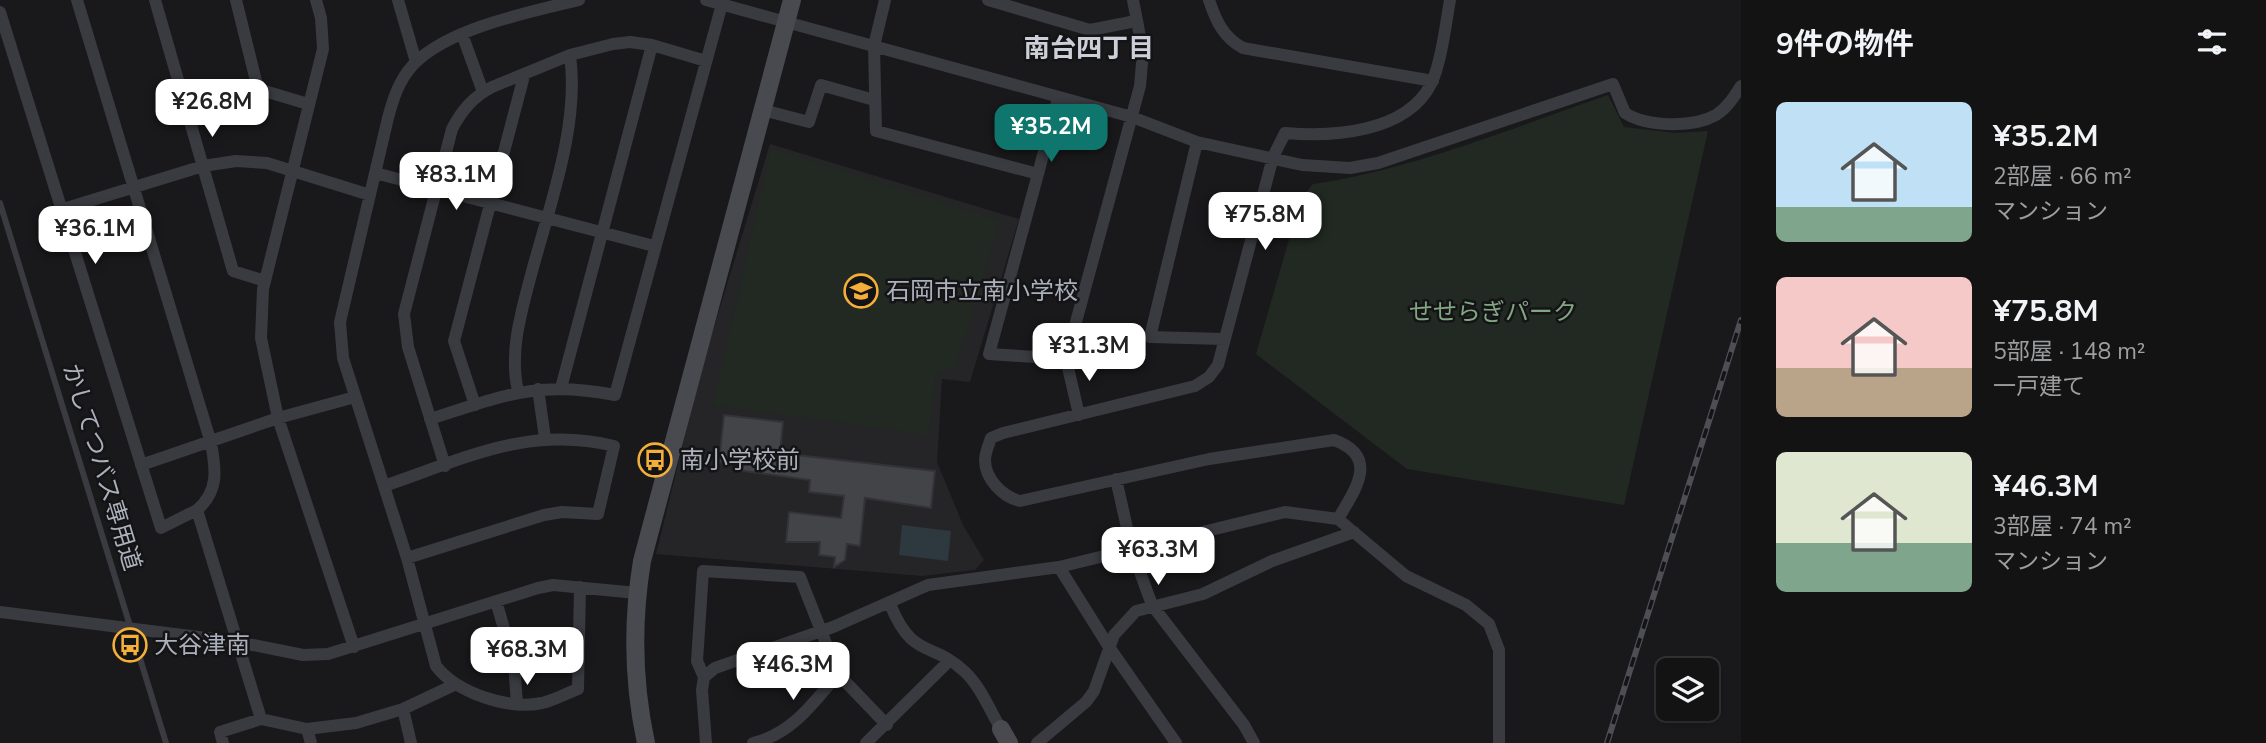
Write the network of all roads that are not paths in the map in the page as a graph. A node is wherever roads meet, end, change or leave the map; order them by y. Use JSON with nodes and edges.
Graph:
{"nodes":[{"id":1,"x":77,"y":0,"type":"edge"},
{"id":2,"x":156,"y":0,"type":"edge"},
{"id":3,"x":236,"y":0,"type":"edge"},
{"id":4,"x":316,"y":0,"type":"edge"},
{"id":5,"x":398,"y":0,"type":"edge"},
{"id":6,"x":579,"y":0,"type":"edge"},
{"id":7,"x":706,"y":0,"type":"edge"},
{"id":8,"x":792,"y":0,"type":"edge"},
{"id":9,"x":885,"y":0,"type":"edge"},
{"id":10,"x":988,"y":0,"type":"edge"},
{"id":11,"x":1133,"y":0,"type":"edge"},
{"id":12,"x":1209,"y":0,"type":"edge"},
{"id":13,"x":1450,"y":0,"type":"edge"},
{"id":14,"x":722,"y":4,"type":"junction"},
{"id":15,"x":1033,"y":6,"type":"edge"},
{"id":16,"x":0,"y":12,"type":"edge"},
{"id":17,"x":1136,"y":21,"type":"junction"},
{"id":18,"x":786,"y":22,"type":"junction"},
{"id":19,"x":462,"y":34,"type":"junction"},
{"id":20,"x":652,"y":45,"type":"junction"},
{"id":21,"x":874,"y":46,"type":"junction"},
{"id":22,"x":570,"y":55,"type":"junction"},
{"id":23,"x":706,"y":61,"type":"junction"},
{"id":24,"x":416,"y":62,"type":"junction"},
{"id":25,"x":524,"y":76,"type":"junction"},
{"id":26,"x":1433,"y":81,"type":"junction"},
{"id":27,"x":1741,"y":86,"type":"edge"},
{"id":28,"x":483,"y":92,"type":"junction"},
{"id":29,"x":1058,"y":98,"type":"junction"},
{"id":30,"x":874,"y":100,"type":"junction"},
{"id":31,"x":308,"y":104,"type":"junction"},
{"id":32,"x":763,"y":110,"type":"junction"},
{"id":33,"x":1132,"y":117,"type":"junction"},
{"id":34,"x":1197,"y":142,"type":"junction"},
{"id":35,"x":1273,"y":157,"type":"junction"},
{"id":36,"x":203,"y":166,"type":"junction"},
{"id":37,"x":292,"y":172,"type":"junction"},
{"id":38,"x":375,"y":173,"type":"junction"},
{"id":39,"x":1038,"y":174,"type":"junction"},
{"id":40,"x":132,"y":188,"type":"junction"},
{"id":41,"x":435,"y":190,"type":"junction"},
{"id":42,"x":370,"y":194,"type":"junction"},
{"id":43,"x":0,"y":203,"type":"edge"},
{"id":44,"x":491,"y":204,"type":"junction"},
{"id":45,"x":60,"y":210,"type":"junction"},
{"id":46,"x":546,"y":218,"type":"junction"},
{"id":47,"x":600,"y":232,"type":"junction"},
{"id":48,"x":654,"y":246,"type":"junction"},
{"id":49,"x":265,"y":281,"type":"junction"},
{"id":50,"x":1224,"y":339,"type":"junction"},
{"id":51,"x":1066,"y":359,"type":"junction"},
{"id":52,"x":561,"y":388,"type":"junction"},
{"id":53,"x":538,"y":389,"type":"junction"},
{"id":54,"x":519,"y":391,"type":"junction"},
{"id":55,"x":355,"y":397,"type":"junction"},
{"id":56,"x":475,"y":405,"type":"junction"},
{"id":57,"x":1079,"y":415,"type":"junction"},
{"id":58,"x":278,"y":418,"type":"junction"},
{"id":59,"x":430,"y":419,"type":"junction"},
{"id":60,"x":545,"y":438,"type":"junction"},
{"id":61,"x":211,"y":443,"type":"junction"},
{"id":62,"x":141,"y":465,"type":"junction"},
{"id":63,"x":445,"y":466,"type":"junction"},
{"id":64,"x":1116,"y":480,"type":"junction"},
{"id":65,"x":384,"y":486,"type":"junction"},
{"id":66,"x":197,"y":510,"type":"junction"},
{"id":67,"x":1338,"y":519,"type":"junction"},
{"id":68,"x":1354,"y":532,"type":"junction"},
{"id":69,"x":1132,"y":550,"type":"junction"},
{"id":70,"x":407,"y":558,"type":"junction"},
{"id":71,"x":1059,"y":567,"type":"junction"},
{"id":72,"x":580,"y":587,"type":"junction"},
{"id":73,"x":637,"y":593,"type":"junction"},
{"id":74,"x":496,"y":601,"type":"junction"},
{"id":75,"x":890,"y":604,"type":"junction"},
{"id":76,"x":1152,"y":605,"type":"junction"},
{"id":77,"x":0,"y":612,"type":"edge"},
{"id":78,"x":423,"y":622,"type":"junction"},
{"id":79,"x":132,"y":629,"type":"junction"},
{"id":80,"x":822,"y":631,"type":"junction"},
{"id":81,"x":238,"y":642,"type":"junction"},
{"id":82,"x":354,"y":648,"type":"junction"},
{"id":83,"x":1109,"y":648,"type":"junction"},
{"id":84,"x":949,"y":661,"type":"junction"},
{"id":85,"x":838,"y":674,"type":"junction"},
{"id":86,"x":704,"y":677,"type":"junction"},
{"id":87,"x":456,"y":684,"type":"junction"},
{"id":88,"x":517,"y":704,"type":"junction"},
{"id":89,"x":403,"y":709,"type":"junction"},
{"id":90,"x":261,"y":719,"type":"junction"},
{"id":91,"x":887,"y":725,"type":"junction"},
{"id":92,"x":307,"y":729,"type":"junction"},
{"id":93,"x":1005,"y":736,"type":"edge"},
{"id":94,"x":166,"y":743,"type":"edge"},
{"id":95,"x":223,"y":743,"type":"edge"},
{"id":96,"x":311,"y":743,"type":"edge"},
{"id":97,"x":411,"y":743,"type":"edge"},
{"id":98,"x":646,"y":743,"type":"edge"},
{"id":99,"x":706,"y":743,"type":"edge"},
{"id":100,"x":753,"y":743,"type":"edge"},
{"id":101,"x":866,"y":743,"type":"edge"},
{"id":102,"x":1037,"y":743,"type":"edge"},
{"id":103,"x":1176,"y":743,"type":"edge"},
{"id":104,"x":1254,"y":743,"type":"edge"},
{"id":105,"x":1499,"y":743,"type":"edge"}],
"edges":[{"from":1,"to":40,"type":"street"},
{"from":2,"to":36,"type":"street"},
{"from":3,"to":31,"type":"street"},
{"from":4,"to":31,"type":"street"},
{"from":5,"to":24,"type":"street"},
{"from":6,"to":19,"type":"street"},
{"from":7,"to":14,"type":"street"},
{"from":8,"to":18,"type":"street"},
{"from":9,"to":21,"type":"street"},
{"from":10,"to":15,"type":"street"},
{"from":11,"to":17,"type":"street"},
{"from":12,"to":26,"type":"street"},
{"from":13,"to":26,"type":"street"},
{"from":14,"to":18,"type":"street"},
{"from":14,"to":23,"type":"street"},
{"from":15,"to":17,"type":"street"},
{"from":16,"to":45,"type":"street"},
{"from":17,"to":33,"type":"street"},
{"from":18,"to":21,"type":"street"},
{"from":18,"to":32,"type":"street"},
{"from":19,"to":24,"type":"street"},
{"from":19,"to":28,"type":"street"},
{"from":20,"to":22,"type":"street"},
{"from":20,"to":23,"type":"street"},
{"from":20,"to":47,"type":"street"},
{"from":21,"to":29,"type":"street"},
{"from":21,"to":30,"type":"street"},
{"from":22,"to":25,"type":"street"},
{"from":22,"to":46,"type":"street"},
{"from":23,"to":48,"type":"street"},
{"from":24,"to":38,"type":"street"},
{"from":25,"to":28,"type":"street"},
{"from":25,"to":44,"type":"street"},
{"from":26,"to":35,"type":"street"},
{"from":27,"to":35,"type":"street"},
{"from":28,"to":41,"type":"street"},
{"from":29,"to":33,"type":"street"},
{"from":29,"to":39,"type":"street"},
{"from":30,"to":32,"type":"street"},
{"from":30,"to":39,"type":"street"},
{"from":31,"to":37,"type":"street"},
{"from":32,"to":73,"type":"street"},
{"from":33,"to":34,"type":"street"},
{"from":33,"to":51,"type":"street"},
{"from":34,"to":35,"type":"street"},
{"from":34,"to":50,"type":"street"},
{"from":35,"to":50,"type":"street"},
{"from":36,"to":37,"type":"street"},
{"from":36,"to":40,"type":"street"},
{"from":36,"to":49,"type":"street"},
{"from":37,"to":42,"type":"street"},
{"from":37,"to":49,"type":"street"},
{"from":38,"to":41,"type":"street"},
{"from":38,"to":42,"type":"street"},
{"from":39,"to":51,"type":"street"},
{"from":40,"to":45,"type":"street"},
{"from":40,"to":61,"type":"street"},
{"from":41,"to":44,"type":"street"},
{"from":41,"to":59,"type":"street"},
{"from":42,"to":55,"type":"street"},
{"from":43,"to":79,"type":"lane","name":"かしてつバス専用道"},
{"from":44,"to":46,"type":"street"},
{"from":44,"to":56,"type":"street"},
{"from":45,"to":62,"type":"street"},
{"from":46,"to":47,"type":"street"},
{"from":46,"to":54,"type":"street"},
{"from":47,"to":48,"type":"street"},
{"from":47,"to":52,"type":"street"},
{"from":48,"to":52,"type":"street"},
{"from":49,"to":58,"type":"street"},
{"from":50,"to":57,"type":"street"},
{"from":51,"to":57,"type":"street"},
{"from":52,"to":53,"type":"street"},
{"from":53,"to":54,"type":"street"},
{"from":53,"to":60,"type":"street"},
{"from":54,"to":56,"type":"street"},
{"from":55,"to":58,"type":"street"},
{"from":55,"to":65,"type":"street"},
{"from":56,"to":59,"type":"street"},
{"from":57,"to":64,"type":"street"},
{"from":58,"to":61,"type":"street"},
{"from":58,"to":82,"type":"street"},
{"from":59,"to":63,"type":"street"},
{"from":60,"to":63,"type":"street"},
{"from":60,"to":70,"type":"street"},
{"from":61,"to":62,"type":"street"},
{"from":61,"to":66,"type":"street"},
{"from":62,"to":66,"type":"street"},
{"from":63,"to":65,"type":"street"},
{"from":64,"to":67,"type":"street"},
{"from":64,"to":69,"type":"street"},
{"from":65,"to":70,"type":"street"},
{"from":66,"to":81,"type":"street"},
{"from":67,"to":68,"type":"street"},
{"from":67,"to":69,"type":"street"},
{"from":68,"to":76,"type":"street"},
{"from":68,"to":105,"type":"street"},
{"from":69,"to":71,"type":"street"},
{"from":69,"to":76,"type":"street"},
{"from":70,"to":78,"type":"street"},
{"from":71,"to":75,"type":"street"},
{"from":71,"to":83,"type":"street"},
{"from":72,"to":73,"type":"street"},
{"from":72,"to":74,"type":"street"},
{"from":72,"to":88,"type":"street"},
{"from":73,"to":98,"type":"street"},
{"from":74,"to":78,"type":"street"},
{"from":74,"to":88,"type":"street"},
{"from":75,"to":80,"type":"street"},
{"from":75,"to":84,"type":"street"},
{"from":76,"to":83,"type":"street"},
{"from":76,"to":104,"type":"street"},
{"from":77,"to":79,"type":"street"},
{"from":78,"to":82,"type":"street"},
{"from":78,"to":87,"type":"street"},
{"from":79,"to":81,"type":"street"},
{"from":79,"to":94,"type":"lane","name":"かしてつバス専用道"},
{"from":80,"to":85,"type":"street"},
{"from":80,"to":86,"type":"street"},
{"from":80,"to":86,"type":"street"},
{"from":81,"to":82,"type":"street"},
{"from":81,"to":90,"type":"street"},
{"from":83,"to":102,"type":"street"},
{"from":83,"to":103,"type":"street"},
{"from":84,"to":91,"type":"street"},
{"from":84,"to":93,"type":"street"},
{"from":85,"to":91,"type":"street"},
{"from":85,"to":100,"type":"street"},
{"from":86,"to":99,"type":"street"},
{"from":87,"to":88,"type":"street"},
{"from":87,"to":89,"type":"street"},
{"from":89,"to":92,"type":"street"},
{"from":89,"to":97,"type":"street"},
{"from":90,"to":92,"type":"street"},
{"from":90,"to":95,"type":"street"},
{"from":91,"to":101,"type":"street"},
{"from":92,"to":96,"type":"street"}]}
